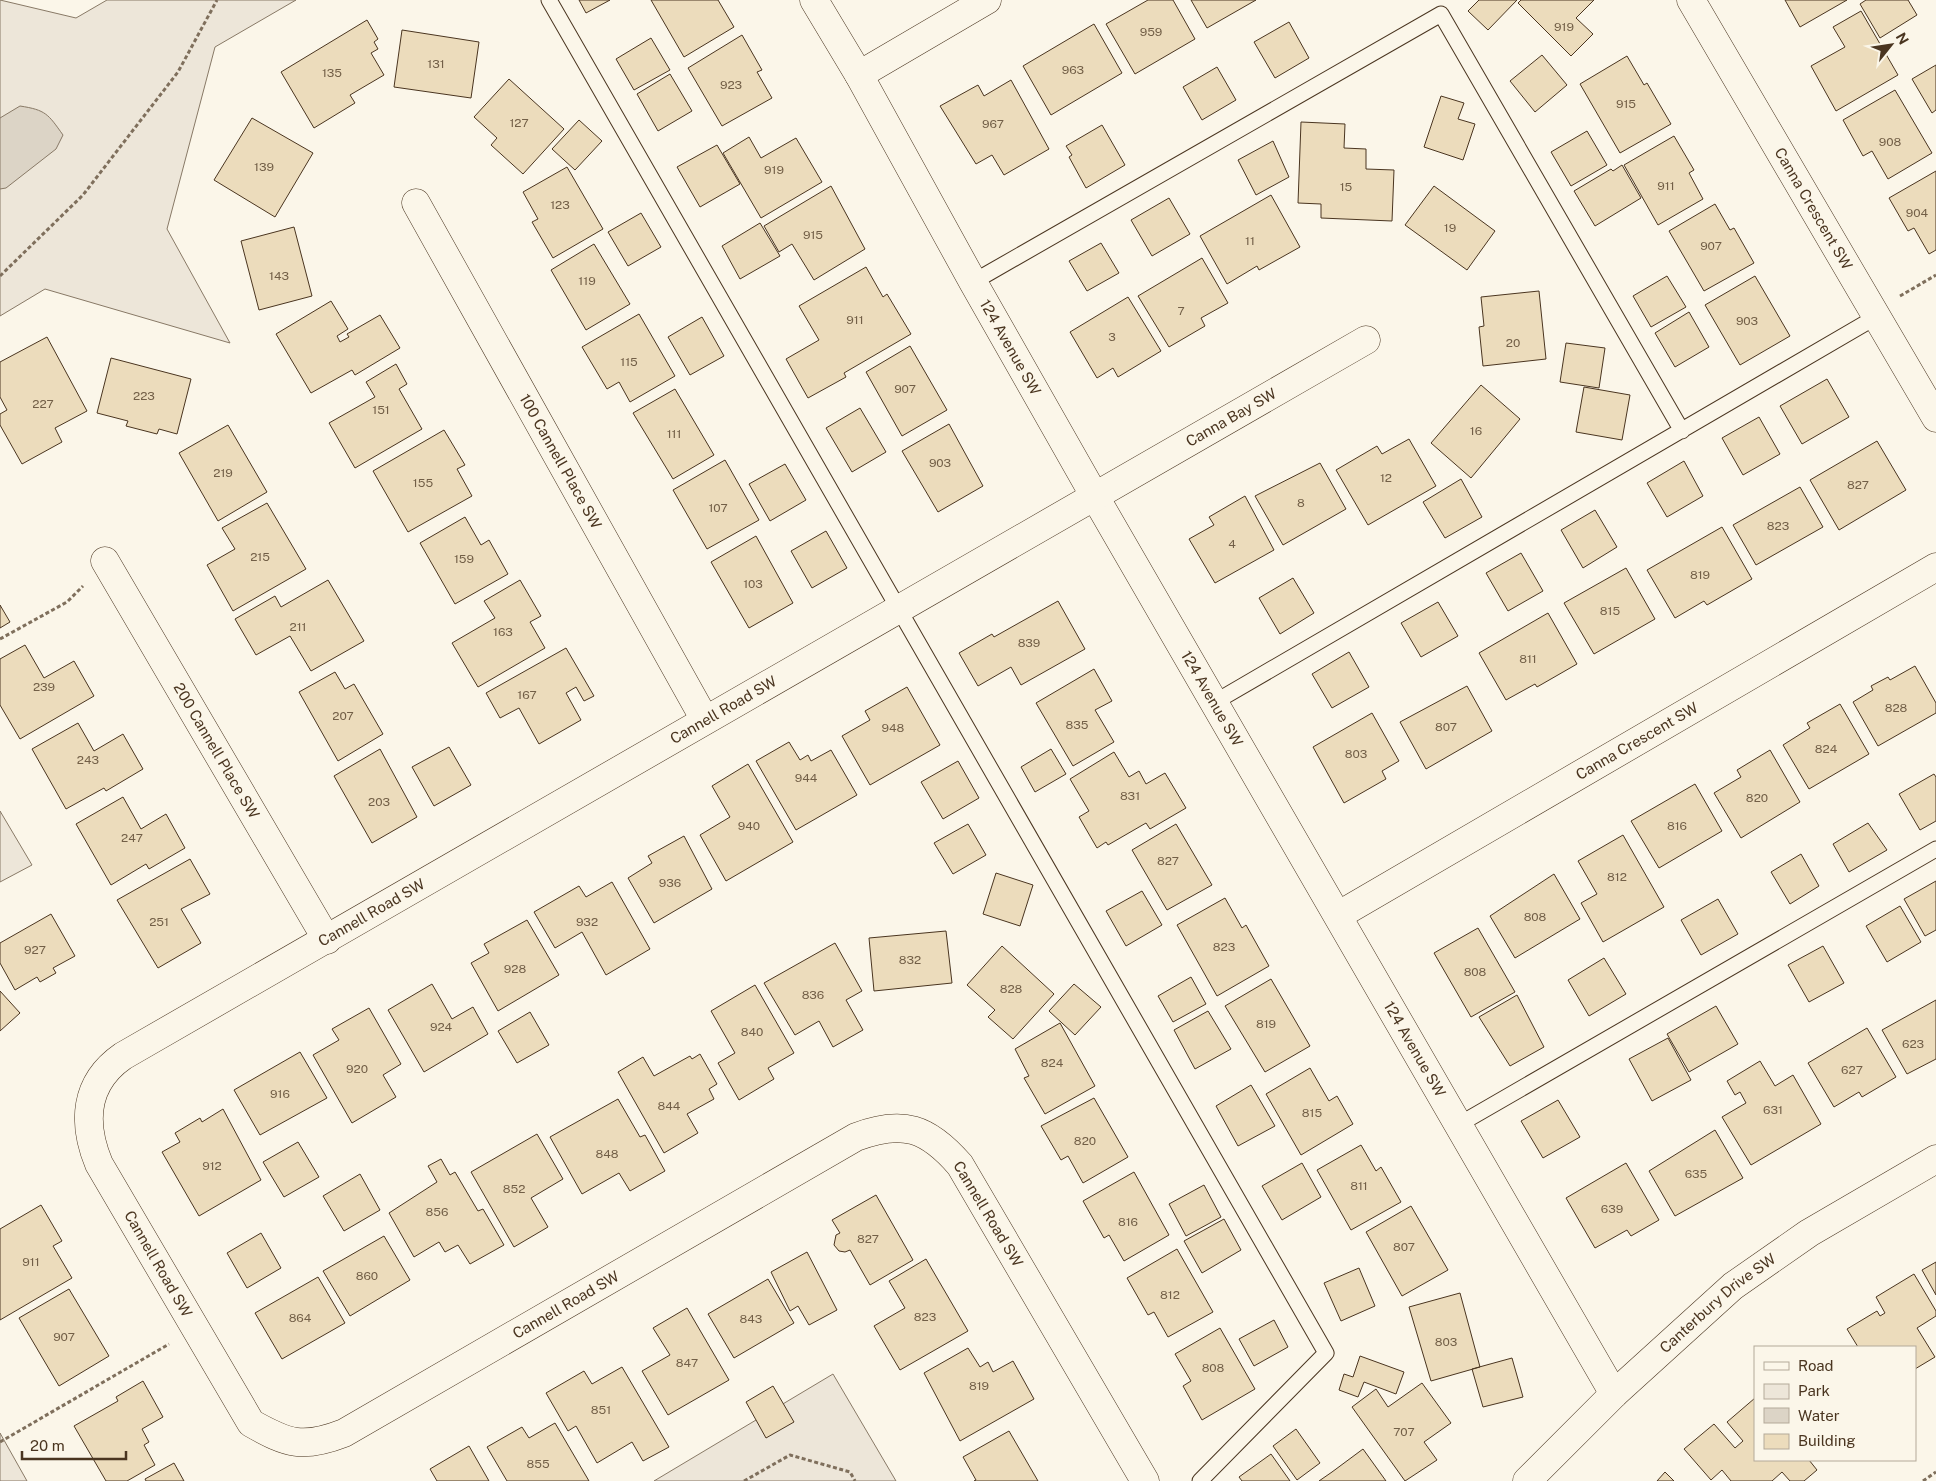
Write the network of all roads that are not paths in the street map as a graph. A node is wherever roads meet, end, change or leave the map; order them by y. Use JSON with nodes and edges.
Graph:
{"nodes":[{"id":1,"x":549,"y":0,"type":"edge"},
{"id":2,"x":814,"y":0,"type":"edge"},
{"id":3,"x":987,"y":0,"type":"edge"},
{"id":4,"x":1691,"y":0,"type":"edge"},
{"id":5,"x":858,"y":75,"type":"junction"},
{"id":6,"x":416,"y":203,"type":"dead end"},
{"id":7,"x":973,"y":282,"type":"junction"},
{"id":8,"x":1876,"y":317,"type":"junction"},
{"id":9,"x":1366,"y":340,"type":"dead end"},
{"id":10,"x":1936,"y":418,"type":"edge"},
{"id":11,"x":1682,"y":430,"type":"junction"},
{"id":12,"x":1094,"y":495,"type":"junction"},
{"id":13,"x":105,"y":561,"type":"road end"},
{"id":14,"x":1936,"y":567,"type":"edge"},
{"id":15,"x":900,"y":608,"type":"junction"},
{"id":16,"x":1215,"y":702,"type":"junction"},
{"id":17,"x":705,"y":720,"type":"junction"},
{"id":18,"x":1936,"y":849,"type":"edge"},
{"id":19,"x":1339,"y":916,"type":"junction"},
{"id":20,"x":327,"y":940,"type":"junction"},
{"id":21,"x":1458,"y":1125,"type":"junction"},
{"id":22,"x":1936,"y":1159,"type":"edge"},
{"id":23,"x":1614,"y":1394,"type":"junction"},
{"id":24,"x":1145,"y":1481,"type":"edge"},
{"id":25,"x":1200,"y":1481,"type":"edge"},
{"id":26,"x":1527,"y":1481,"type":"edge"}],
"edges":[{"from":1,"to":15,"type":"lane"},
{"from":2,"to":5,"type":"street","name":"124 Avenue SW"},
{"from":3,"to":5,"type":"street"},
{"from":4,"to":8,"type":"street","name":"Canna Crescent SW"},
{"from":5,"to":7,"type":"street","name":"124 Avenue SW"},
{"from":6,"to":17,"type":"street","name":"100 Cannell Place SW"},
{"from":7,"to":11,"type":"lane"},
{"from":7,"to":12,"type":"street","name":"124 Avenue SW"},
{"from":8,"to":10,"type":"street","name":"Canna Crescent SW"},
{"from":8,"to":11,"type":"lane"},
{"from":9,"to":12,"type":"street","name":"Canna Bay SW"},
{"from":11,"to":16,"type":"lane"},
{"from":12,"to":15,"type":"street","name":"Cannell Road SW"},
{"from":12,"to":16,"type":"street","name":"124 Avenue SW"},
{"from":13,"to":20,"type":"street","name":"200 Cannell Place SW"},
{"from":14,"to":19,"type":"street","name":"Canna Crescent SW"},
{"from":15,"to":17,"type":"street","name":"Cannell Road SW"},
{"from":15,"to":25,"type":"lane"},
{"from":16,"to":19,"type":"street","name":"124 Avenue SW"},
{"from":17,"to":20,"type":"street","name":"Cannell Road SW"},
{"from":18,"to":21,"type":"lane"},
{"from":19,"to":21,"type":"street","name":"124 Avenue SW"},
{"from":20,"to":24,"type":"street","name":"Cannell Road SW"},
{"from":21,"to":23,"type":"street","name":"124 Avenue SW"},
{"from":22,"to":23,"type":"street","name":"Canterbury Drive SW"},
{"from":23,"to":26,"type":"street","name":"Canterbury Drive SW"}]}
